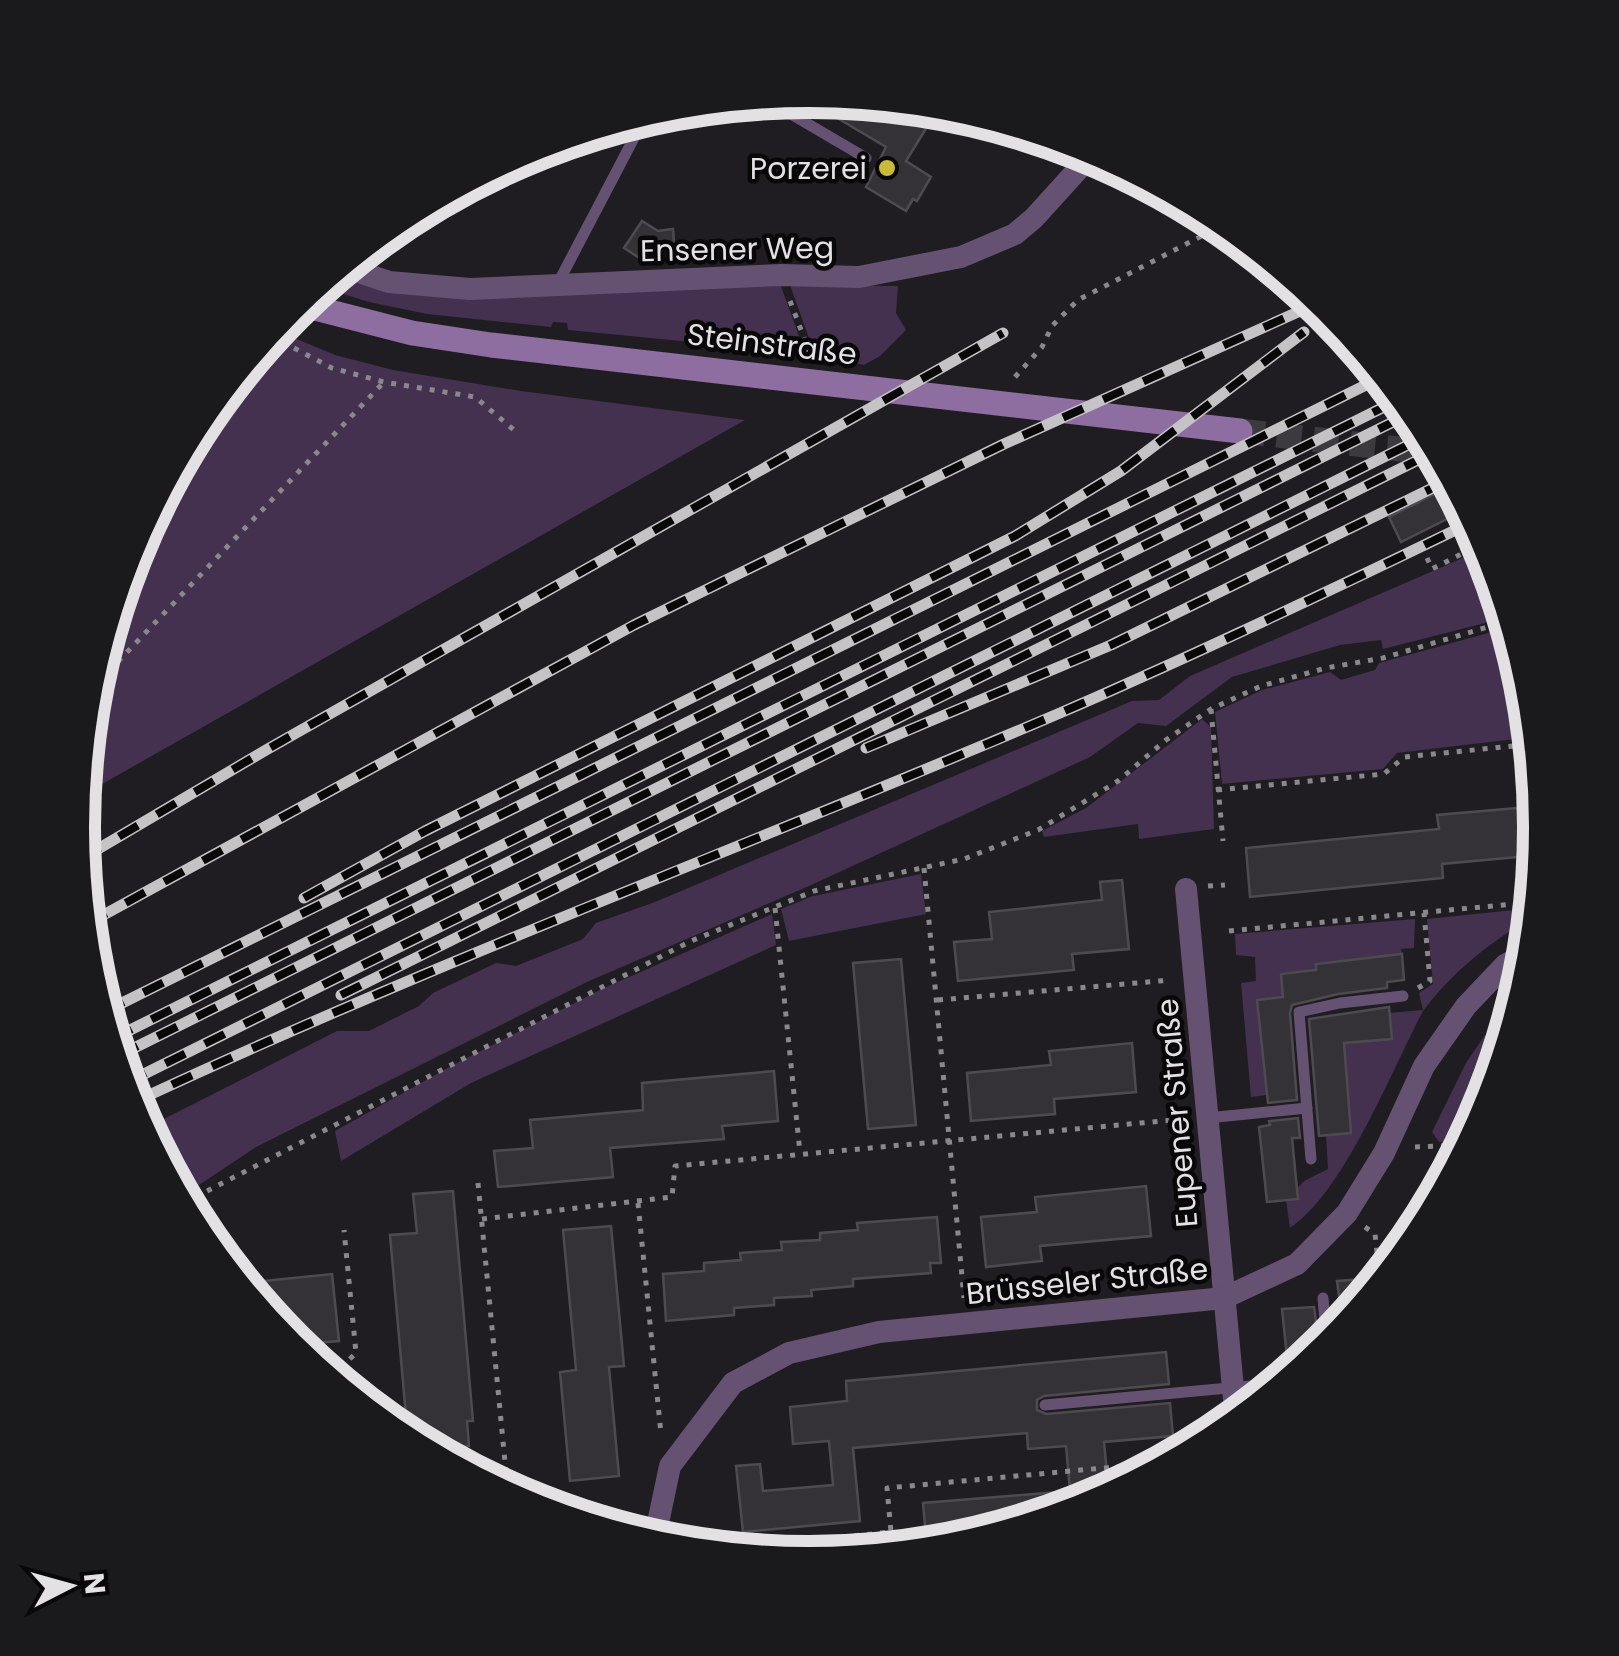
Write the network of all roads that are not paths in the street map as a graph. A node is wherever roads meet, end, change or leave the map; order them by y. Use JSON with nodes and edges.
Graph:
{"nodes":[{"id":1,"x":791,"y":114,"type":"edge"},
{"id":2,"x":635,"y":135,"type":"edge"},
{"id":3,"x":866,"y":158,"type":"dead end"},
{"id":4,"x":1080,"y":167,"type":"edge"},
{"id":5,"x":360,"y":273,"type":"edge"},
{"id":6,"x":557,"y":285,"type":"junction"},
{"id":7,"x":319,"y":309,"type":"edge"},
{"id":8,"x":1240,"y":431,"type":"tunnel mouth"},
{"id":9,"x":1186,"y":889,"type":"dead end"},
{"id":10,"x":1511,"y":962,"type":"edge"},
{"id":11,"x":1403,"y":996,"type":"road end"},
{"id":12,"x":1307,"y":1108,"type":"junction"},
{"id":13,"x":1207,"y":1118,"type":"junction"},
{"id":14,"x":1311,"y":1159,"type":"dead end"},
{"id":15,"x":1224,"y":1298,"type":"junction"},
{"id":16,"x":1323,"y":1298,"type":"dead end"},
{"id":17,"x":1325,"y":1322,"type":"edge"},
{"id":18,"x":1255,"y":1386,"type":"edge"},
{"id":19,"x":1233,"y":1388,"type":"junction"},
{"id":20,"x":1234,"y":1402,"type":"edge"},
{"id":21,"x":1045,"y":1405,"type":"dead end"},
{"id":22,"x":657,"y":1526,"type":"edge"}],
"edges":[{"from":1,"to":3,"type":"lane"},
{"from":2,"to":6,"type":"lane"},
{"from":4,"to":6,"type":"street","name":"Ensener Weg"},
{"from":5,"to":6,"type":"street","name":"Ensener Weg"},
{"from":7,"to":8,"type":"main road","name":"Steinstraße"},
{"from":9,"to":13,"type":"street","name":"Eupener Straße"},
{"from":10,"to":15,"type":"street","name":"Brüsseler Straße"},
{"from":11,"to":12,"type":"lane"},
{"from":12,"to":13,"type":"lane"},
{"from":12,"to":14,"type":"lane"},
{"from":13,"to":15,"type":"street","name":"Eupener Straße"},
{"from":15,"to":19,"type":"street","name":"Eupener Straße"},
{"from":15,"to":22,"type":"street","name":"Brüsseler Straße"},
{"from":16,"to":17,"type":"lane"},
{"from":18,"to":19,"type":"lane"},
{"from":19,"to":20,"type":"street","name":"Eupener Straße"},
{"from":19,"to":21,"type":"lane"}]}
